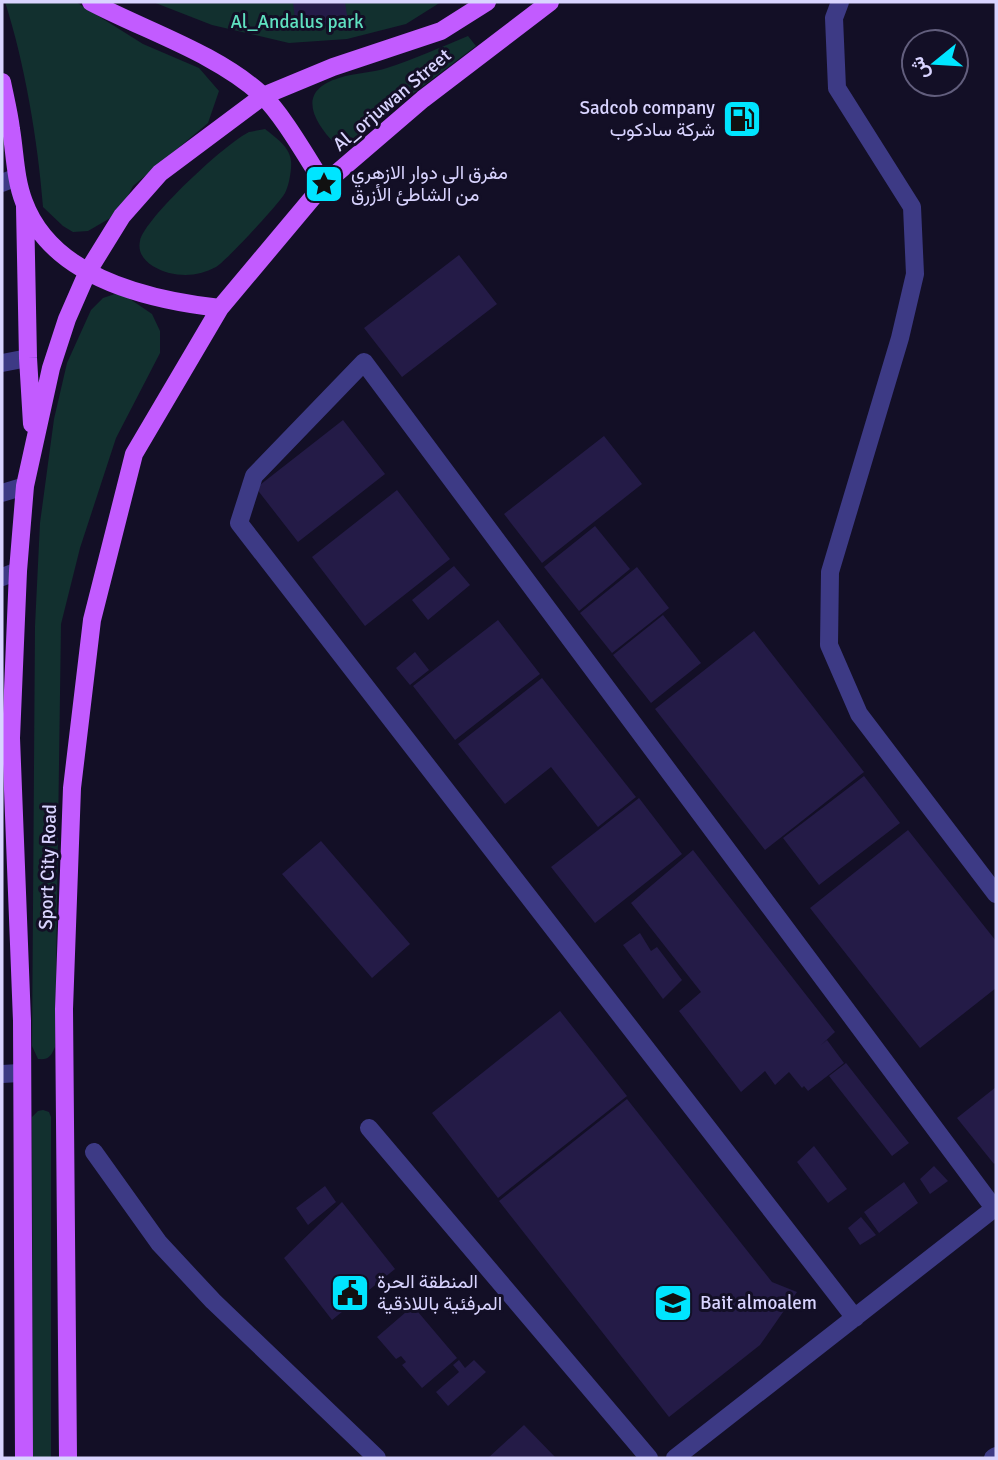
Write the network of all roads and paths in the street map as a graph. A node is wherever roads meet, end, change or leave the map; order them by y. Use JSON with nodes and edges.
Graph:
{"nodes":[{"id":1,"x":91,"y":2,"type":"edge"},
{"id":2,"x":486,"y":2,"type":"edge"},
{"id":3,"x":550,"y":2,"type":"edge"},
{"id":4,"x":841,"y":2,"type":"edge"},
{"id":5,"x":2,"y":82,"type":"edge"},
{"id":6,"x":263,"y":96,"type":"junction"},
{"id":7,"x":9,"y":180,"type":"edge"},
{"id":8,"x":324,"y":184,"type":"junction"},
{"id":9,"x":24,"y":203,"type":"junction"},
{"id":10,"x":88,"y":271,"type":"junction"},
{"id":11,"x":220,"y":308,"type":"junction"},
{"id":12,"x":28,"y":358,"type":"junction"},
{"id":13,"x":2,"y":363,"type":"edge"},
{"id":14,"x":34,"y":446,"type":"junction"},
{"id":15,"x":25,"y":486,"type":"junction"},
{"id":16,"x":2,"y":493,"type":"edge"},
{"id":17,"x":10,"y":574,"type":"edge"},
{"id":18,"x":6,"y":742,"type":"edge"},
{"id":19,"x":996,"y":894,"type":"edge"},
{"id":20,"x":20,"y":1073,"type":"junction"},
{"id":21,"x":2,"y":1074,"type":"edge"},
{"id":22,"x":369,"y":1128,"type":"dead end"},
{"id":23,"x":94,"y":1152,"type":"dead end"},
{"id":24,"x":995,"y":1208,"type":"edge"},
{"id":25,"x":855,"y":1318,"type":"junction"},
{"id":26,"x":24,"y":1458,"type":"edge"},
{"id":27,"x":68,"y":1458,"type":"edge"},
{"id":28,"x":377,"y":1458,"type":"edge"},
{"id":29,"x":649,"y":1458,"type":"edge"},
{"id":30,"x":675,"y":1458,"type":"edge"}],
"edges":[{"from":1,"to":6,"type":"main road"},
{"from":2,"to":6,"type":"main road","name":"Al_orjuwan Street"},
{"from":3,"to":8,"type":"main road","name":"Al_orjuwan Street"},
{"from":4,"to":19,"type":"street"},
{"from":5,"to":7,"type":"main road"},
{"from":6,"to":8,"type":"main road"},
{"from":6,"to":10,"type":"main road","name":"Al_orjuwan Street"},
{"from":7,"to":9,"type":"main road"},
{"from":8,"to":11,"type":"main road","name":"Al_orjuwan Street"},
{"from":9,"to":10,"type":"main road"},
{"from":9,"to":12,"type":"main road"},
{"from":10,"to":11,"type":"main road"},
{"from":10,"to":14,"type":"main road","name":"Sport City Road"},
{"from":11,"to":27,"type":"main road","name":"Sport City Road"},
{"from":12,"to":13,"type":"street"},
{"from":12,"to":14,"type":"main road"},
{"from":14,"to":15,"type":"main road","name":"Sport City Road"},
{"from":15,"to":16,"type":"street"},
{"from":15,"to":17,"type":"main road","name":"Sport City Road"},
{"from":17,"to":18,"type":"main road","name":"Sport City Road"},
{"from":18,"to":20,"type":"main road","name":"Sport City Road"},
{"from":20,"to":21,"type":"street"},
{"from":20,"to":26,"type":"main road","name":"Sport City Road"},
{"from":22,"to":29,"type":"street"},
{"from":23,"to":28,"type":"street"},
{"from":24,"to":25,"type":"street"},
{"from":24,"to":25,"type":"street"},
{"from":25,"to":30,"type":"street"}]}
